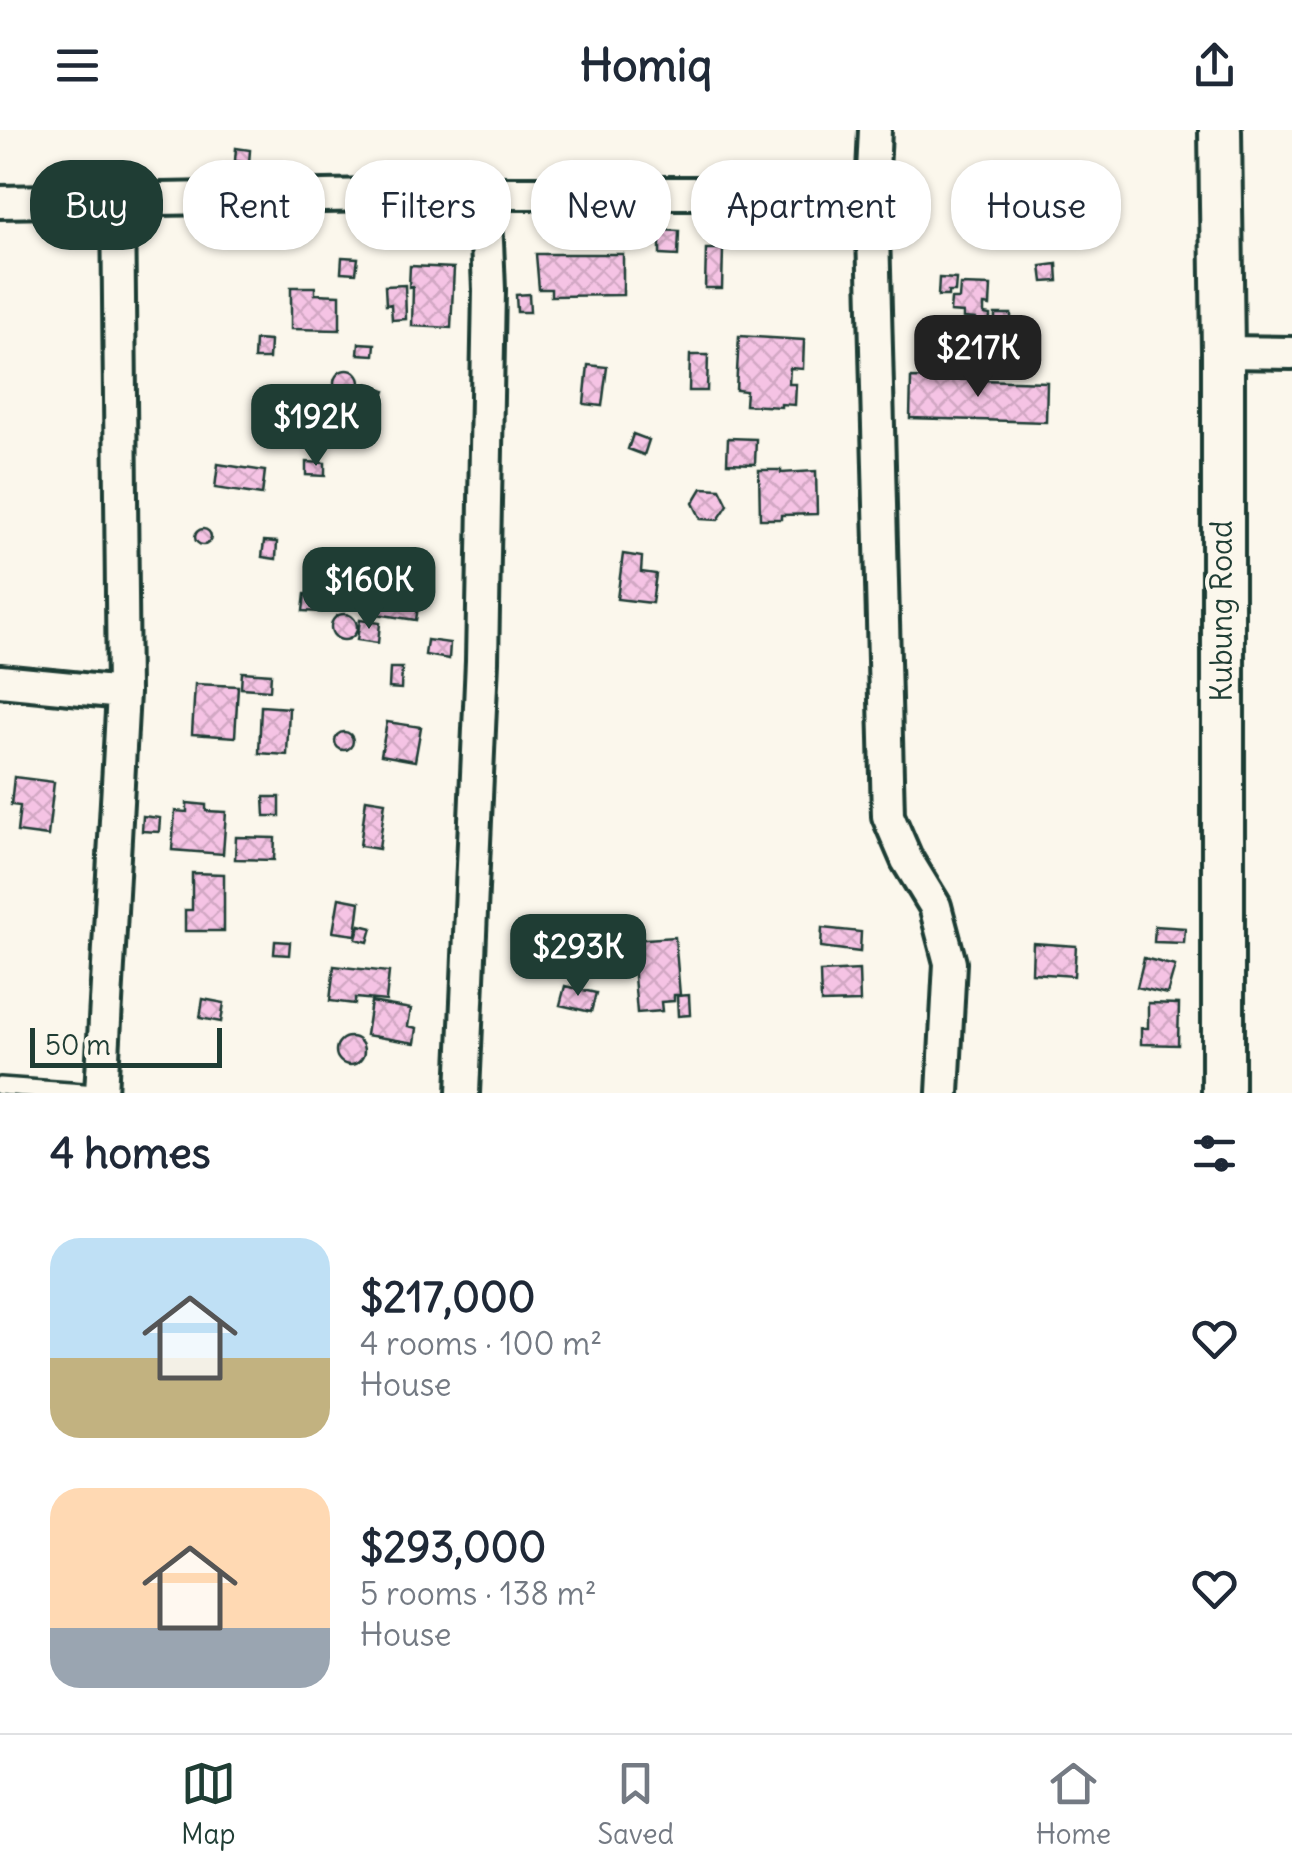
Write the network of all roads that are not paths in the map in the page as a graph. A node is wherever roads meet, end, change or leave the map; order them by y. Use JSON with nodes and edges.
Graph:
{"nodes":[{"id":1,"x":875,"y":130,"type":"edge"},
{"id":2,"x":1220,"y":130,"type":"edge"},
{"id":3,"x":874,"y":160,"type":"edge"},
{"id":4,"x":511,"y":193,"type":"edge"},
{"id":5,"x":691,"y":193,"type":"edge"},
{"id":6,"x":345,"y":196,"type":"edge"},
{"id":7,"x":163,"y":199,"type":"edge"},
{"id":8,"x":30,"y":201,"type":"edge"},
{"id":9,"x":0,"y":202,"type":"edge"},
{"id":10,"x":119,"y":250,"type":"edge"},
{"id":11,"x":487,"y":250,"type":"edge"},
{"id":12,"x":873,"y":250,"type":"edge"},
{"id":13,"x":1224,"y":352,"type":"junction"},
{"id":14,"x":1292,"y":353,"type":"edge"},
{"id":15,"x":0,"y":682,"type":"edge"},
{"id":16,"x":123,"y":693,"type":"junction"},
{"id":17,"x":0,"y":1086,"type":"edge"},
{"id":18,"x":99,"y":1093,"type":"edge"},
{"id":19,"x":463,"y":1093,"type":"edge"},
{"id":20,"x":942,"y":1093,"type":"edge"},
{"id":21,"x":1223,"y":1093,"type":"edge"}],
"edges":[{"from":1,"to":3,"type":"street"},
{"from":2,"to":13,"type":"street","name":"Kubung Road"},
{"from":4,"to":5,"type":"street"},
{"from":6,"to":7,"type":"street"},
{"from":8,"to":9,"type":"street"},
{"from":10,"to":16,"type":"street"},
{"from":11,"to":19,"type":"street"},
{"from":12,"to":20,"type":"street"},
{"from":13,"to":14,"type":"street"},
{"from":13,"to":21,"type":"street","name":"Kubung Road"},
{"from":15,"to":16,"type":"street"},
{"from":16,"to":18,"type":"street"},
{"from":17,"to":18,"type":"lane"}]}
